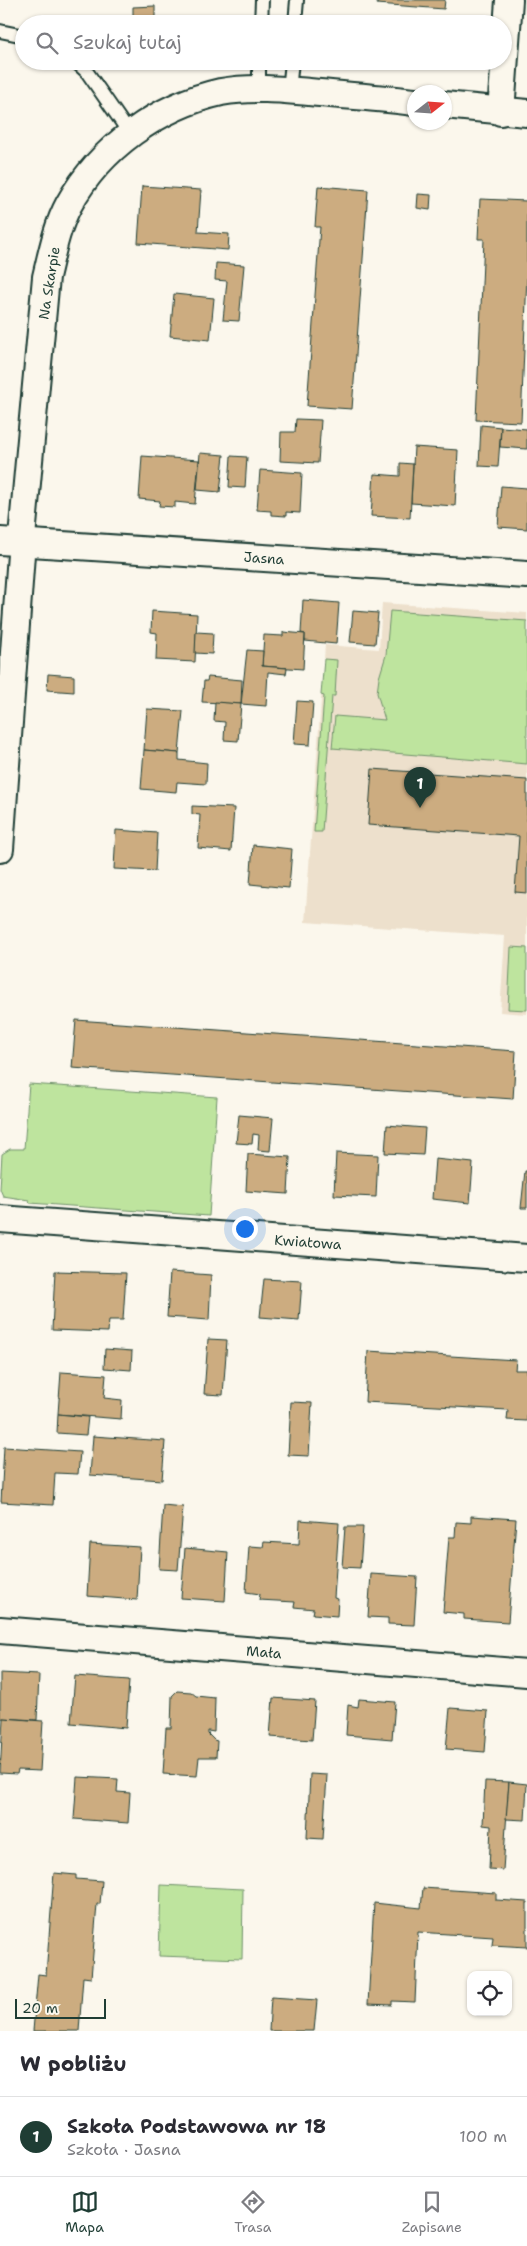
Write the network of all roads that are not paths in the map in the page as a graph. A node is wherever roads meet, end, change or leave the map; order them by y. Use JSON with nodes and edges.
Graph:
{"nodes":[{"id":1,"x":262,"y":0,"type":"edge"},
{"id":2,"x":297,"y":0,"type":"edge"},
{"id":3,"x":509,"y":0,"type":"edge"},
{"id":4,"x":261,"y":15,"type":"edge"},
{"id":5,"x":296,"y":15,"type":"edge"},
{"id":6,"x":508,"y":15,"type":"edge"},
{"id":7,"x":0,"y":31,"type":"edge"},
{"id":8,"x":15,"y":34,"type":"edge"},
{"id":9,"x":85,"y":70,"type":"edge"},
{"id":10,"x":259,"y":70,"type":"edge"},
{"id":11,"x":291,"y":70,"type":"edge"},
{"id":12,"x":504,"y":70,"type":"edge"},
{"id":13,"x":259,"y":89,"type":"junction"},
{"id":14,"x":290,"y":90,"type":"junction"},
{"id":15,"x":407,"y":101,"type":"edge"},
{"id":16,"x":452,"y":106,"type":"edge"},
{"id":17,"x":501,"y":112,"type":"junction"},
{"id":18,"x":527,"y":113,"type":"edge"},
{"id":19,"x":130,"y":134,"type":"junction"},
{"id":20,"x":11,"y":541,"type":"edge"},
{"id":21,"x":527,"y":575,"type":"edge"},
{"id":22,"x":0,"y":849,"type":"edge"},
{"id":23,"x":0,"y":1219,"type":"edge"},
{"id":24,"x":527,"y":1258,"type":"edge"},
{"id":25,"x":0,"y":1630,"type":"edge"},
{"id":26,"x":527,"y":1673,"type":"edge"}],
"edges":[{"from":1,"to":4,"type":"lane"},
{"from":2,"to":5,"type":"lane"},
{"from":3,"to":6,"type":"street"},
{"from":7,"to":8,"type":"lane"},
{"from":9,"to":19,"type":"lane"},
{"from":10,"to":13,"type":"lane"},
{"from":11,"to":14,"type":"lane"},
{"from":12,"to":17,"type":"street"},
{"from":13,"to":14,"type":"street","name":"Na Skarpie"},
{"from":13,"to":19,"type":"street","name":"Na Skarpie"},
{"from":14,"to":15,"type":"street","name":"Na Skarpie"},
{"from":16,"to":17,"type":"street"},
{"from":17,"to":18,"type":"street"},
{"from":19,"to":20,"type":"street","name":"Na Skarpie"},
{"from":20,"to":21,"type":"street","name":"Jasna"},
{"from":20,"to":22,"type":"street","name":"Na Skarpie"},
{"from":23,"to":24,"type":"street","name":"Kwiatowa"},
{"from":25,"to":26,"type":"street","name":"Mała"}]}
